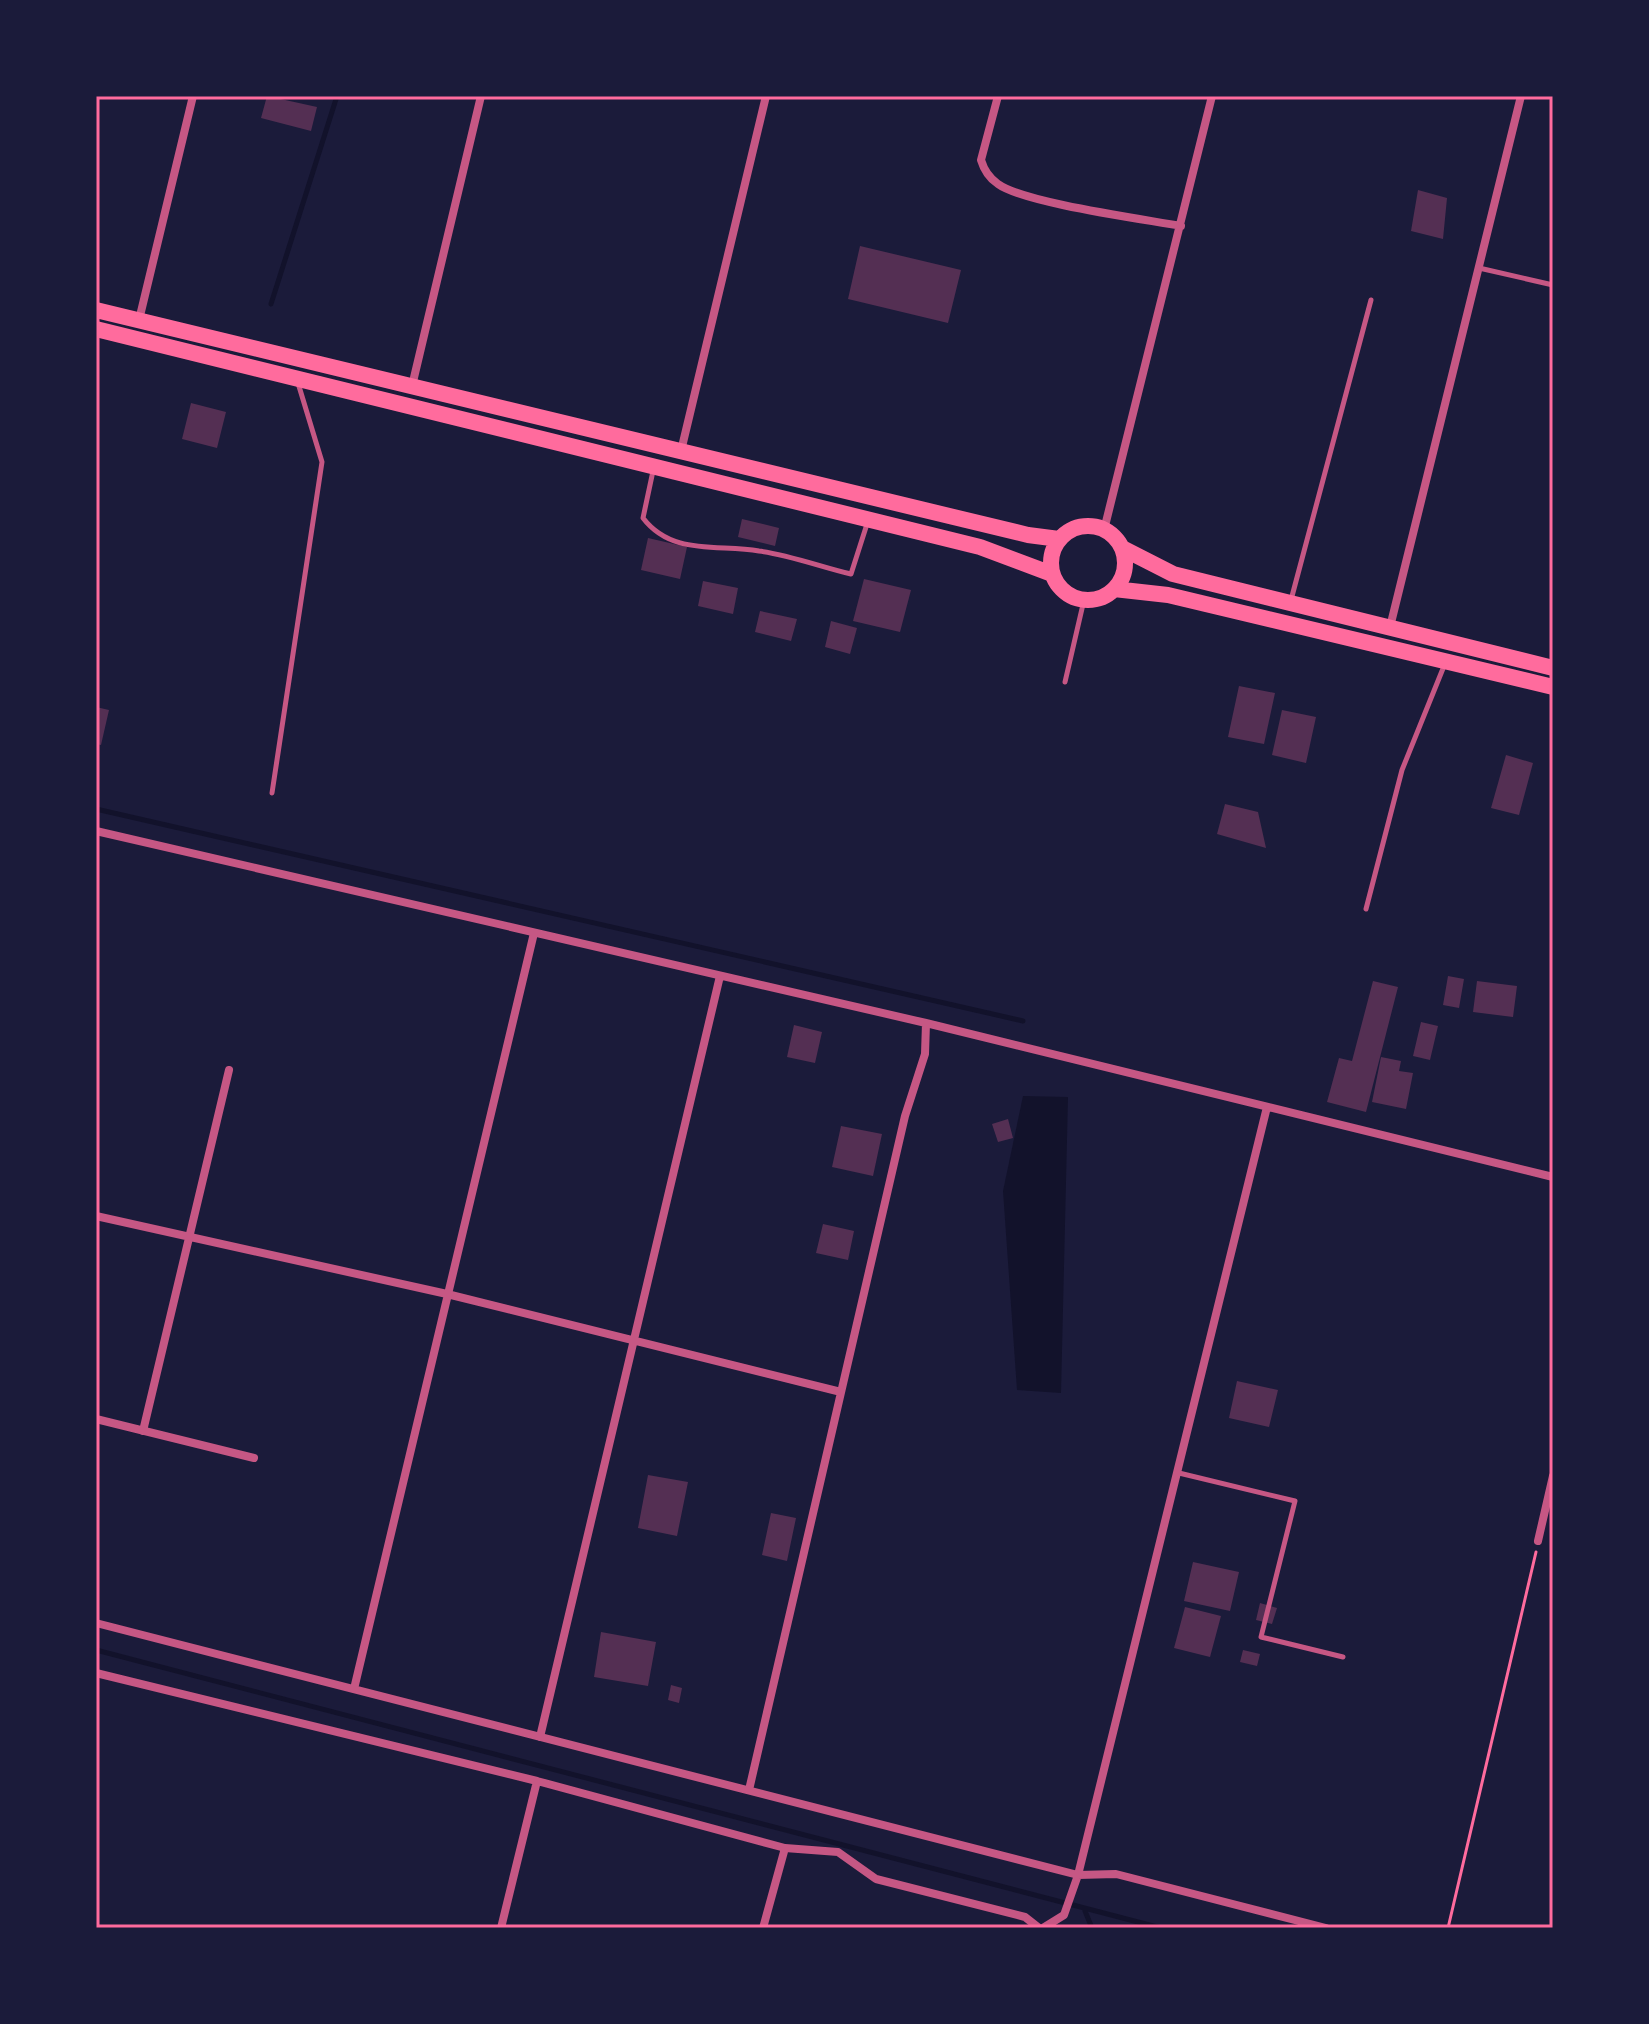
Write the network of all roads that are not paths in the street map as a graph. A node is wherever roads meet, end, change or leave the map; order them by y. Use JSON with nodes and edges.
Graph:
{"nodes":[{"id":1,"x":193,"y":96,"type":"edge"},
{"id":2,"x":481,"y":96,"type":"edge"},
{"id":3,"x":766,"y":96,"type":"edge"},
{"id":4,"x":998,"y":96,"type":"edge"},
{"id":5,"x":1212,"y":96,"type":"edge"},
{"id":6,"x":1521,"y":96,"type":"edge"},
{"id":7,"x":1181,"y":226,"type":"junction"},
{"id":8,"x":1479,"y":268,"type":"junction"},
{"id":9,"x":1553,"y":285,"type":"edge"},
{"id":10,"x":1371,"y":300,"type":"dead end"},
{"id":11,"x":96,"y":310,"type":"edge"},
{"id":12,"x":139,"y":320,"type":"junction"},
{"id":13,"x":96,"y":329,"type":"edge"},
{"id":14,"x":297,"y":378,"type":"junction"},
{"id":15,"x":412,"y":386,"type":"junction"},
{"id":16,"x":681,"y":452,"type":"junction"},
{"id":17,"x":655,"y":467,"type":"junction"},
{"id":18,"x":868,"y":521,"type":"junction"},
{"id":19,"x":1104,"y":530,"type":"junction"},
{"id":20,"x":1059,"y":539,"type":"junction"},
{"id":21,"x":1122,"y":548,"type":"junction"},
{"id":22,"x":1052,"y":574,"type":"junction"},
{"id":23,"x":1114,"y":589,"type":"junction"},
{"id":24,"x":1084,"y":600,"type":"junction"},
{"id":25,"x":1291,"y":603,"type":"junction"},
{"id":26,"x":1390,"y":629,"type":"junction"},
{"id":27,"x":1445,"y":661,"type":"junction"},
{"id":28,"x":1553,"y":668,"type":"edge"},
{"id":29,"x":1065,"y":682,"type":"dead end"},
{"id":30,"x":1553,"y":687,"type":"edge"},
{"id":31,"x":272,"y":793,"type":"dead end"},
{"id":32,"x":96,"y":831,"type":"edge"},
{"id":33,"x":1366,"y":909,"type":"dead end"},
{"id":34,"x":534,"y":933,"type":"junction"},
{"id":35,"x":720,"y":976,"type":"junction"},
{"id":36,"x":926,"y":1023,"type":"junction"},
{"id":37,"x":229,"y":1070,"type":"dead end"},
{"id":38,"x":1267,"y":1107,"type":"junction"},
{"id":39,"x":1553,"y":1177,"type":"edge"},
{"id":40,"x":96,"y":1216,"type":"edge"},
{"id":41,"x":188,"y":1239,"type":"junction"},
{"id":42,"x":447,"y":1294,"type":"junction"},
{"id":43,"x":634,"y":1341,"type":"junction"},
{"id":44,"x":841,"y":1392,"type":"junction"},
{"id":45,"x":96,"y":1419,"type":"edge"},
{"id":46,"x":143,"y":1431,"type":"junction"},
{"id":47,"x":254,"y":1458,"type":"dead end"},
{"id":48,"x":1179,"y":1473,"type":"junction"},
{"id":49,"x":1553,"y":1476,"type":"edge"},
{"id":50,"x":1538,"y":1541,"type":"road end"},
{"id":51,"x":96,"y":1623,"type":"edge"},
{"id":52,"x":1343,"y":1657,"type":"dead end"},
{"id":53,"x":96,"y":1673,"type":"edge"},
{"id":54,"x":354,"y":1689,"type":"junction"},
{"id":55,"x":540,"y":1737,"type":"junction"},
{"id":56,"x":537,"y":1781,"type":"junction"},
{"id":57,"x":749,"y":1790,"type":"junction"},
{"id":58,"x":785,"y":1848,"type":"junction"},
{"id":59,"x":1078,"y":1875,"type":"junction"},
{"id":60,"x":501,"y":1928,"type":"edge"},
{"id":61,"x":763,"y":1928,"type":"edge"},
{"id":62,"x":1041,"y":1928,"type":"edge"},
{"id":63,"x":1326,"y":1928,"type":"edge"}],
"edges":[{"from":1,"to":12,"type":"street"},
{"from":2,"to":15,"type":"street"},
{"from":3,"to":16,"type":"street"},
{"from":4,"to":7,"type":"street"},
{"from":5,"to":7,"type":"street"},
{"from":6,"to":8,"type":"street"},
{"from":7,"to":19,"type":"street"},
{"from":8,"to":9,"type":"lane"},
{"from":8,"to":26,"type":"street"},
{"from":10,"to":25,"type":"lane"},
{"from":11,"to":12,"type":"main road"},
{"from":12,"to":15,"type":"main road"},
{"from":13,"to":14,"type":"main road"},
{"from":14,"to":17,"type":"main road"},
{"from":14,"to":31,"type":"lane"},
{"from":15,"to":16,"type":"main road"},
{"from":16,"to":20,"type":"main road"},
{"from":17,"to":18,"type":"main road"},
{"from":17,"to":18,"type":"lane"},
{"from":18,"to":22,"type":"main road"},
{"from":19,"to":20,"type":"main road"},
{"from":19,"to":21,"type":"main road"},
{"from":20,"to":22,"type":"main road"},
{"from":21,"to":23,"type":"main road"},
{"from":21,"to":25,"type":"main road"},
{"from":22,"to":24,"type":"main road"},
{"from":23,"to":24,"type":"main road"},
{"from":23,"to":27,"type":"main road"},
{"from":24,"to":29,"type":"lane"},
{"from":25,"to":26,"type":"main road"},
{"from":26,"to":28,"type":"main road"},
{"from":27,"to":30,"type":"main road"},
{"from":27,"to":33,"type":"lane"},
{"from":32,"to":34,"type":"street"},
{"from":34,"to":35,"type":"street"},
{"from":34,"to":42,"type":"street"},
{"from":35,"to":36,"type":"street"},
{"from":35,"to":43,"type":"street"},
{"from":36,"to":38,"type":"street"},
{"from":36,"to":44,"type":"street"},
{"from":37,"to":41,"type":"street"},
{"from":38,"to":39,"type":"street"},
{"from":38,"to":48,"type":"street"},
{"from":40,"to":41,"type":"street"},
{"from":41,"to":42,"type":"street"},
{"from":41,"to":46,"type":"street"},
{"from":42,"to":43,"type":"street"},
{"from":42,"to":54,"type":"street"},
{"from":43,"to":44,"type":"street"},
{"from":43,"to":55,"type":"street"},
{"from":44,"to":57,"type":"street"},
{"from":45,"to":46,"type":"street"},
{"from":46,"to":47,"type":"street"},
{"from":48,"to":52,"type":"lane"},
{"from":48,"to":59,"type":"street"},
{"from":49,"to":50,"type":"street"},
{"from":51,"to":54,"type":"street"},
{"from":53,"to":56,"type":"street"},
{"from":54,"to":55,"type":"street"},
{"from":55,"to":57,"type":"street"},
{"from":56,"to":58,"type":"street"},
{"from":56,"to":60,"type":"street"},
{"from":57,"to":59,"type":"street"},
{"from":58,"to":61,"type":"street"},
{"from":58,"to":62,"type":"street"},
{"from":59,"to":62,"type":"street"},
{"from":59,"to":63,"type":"street"}]}
